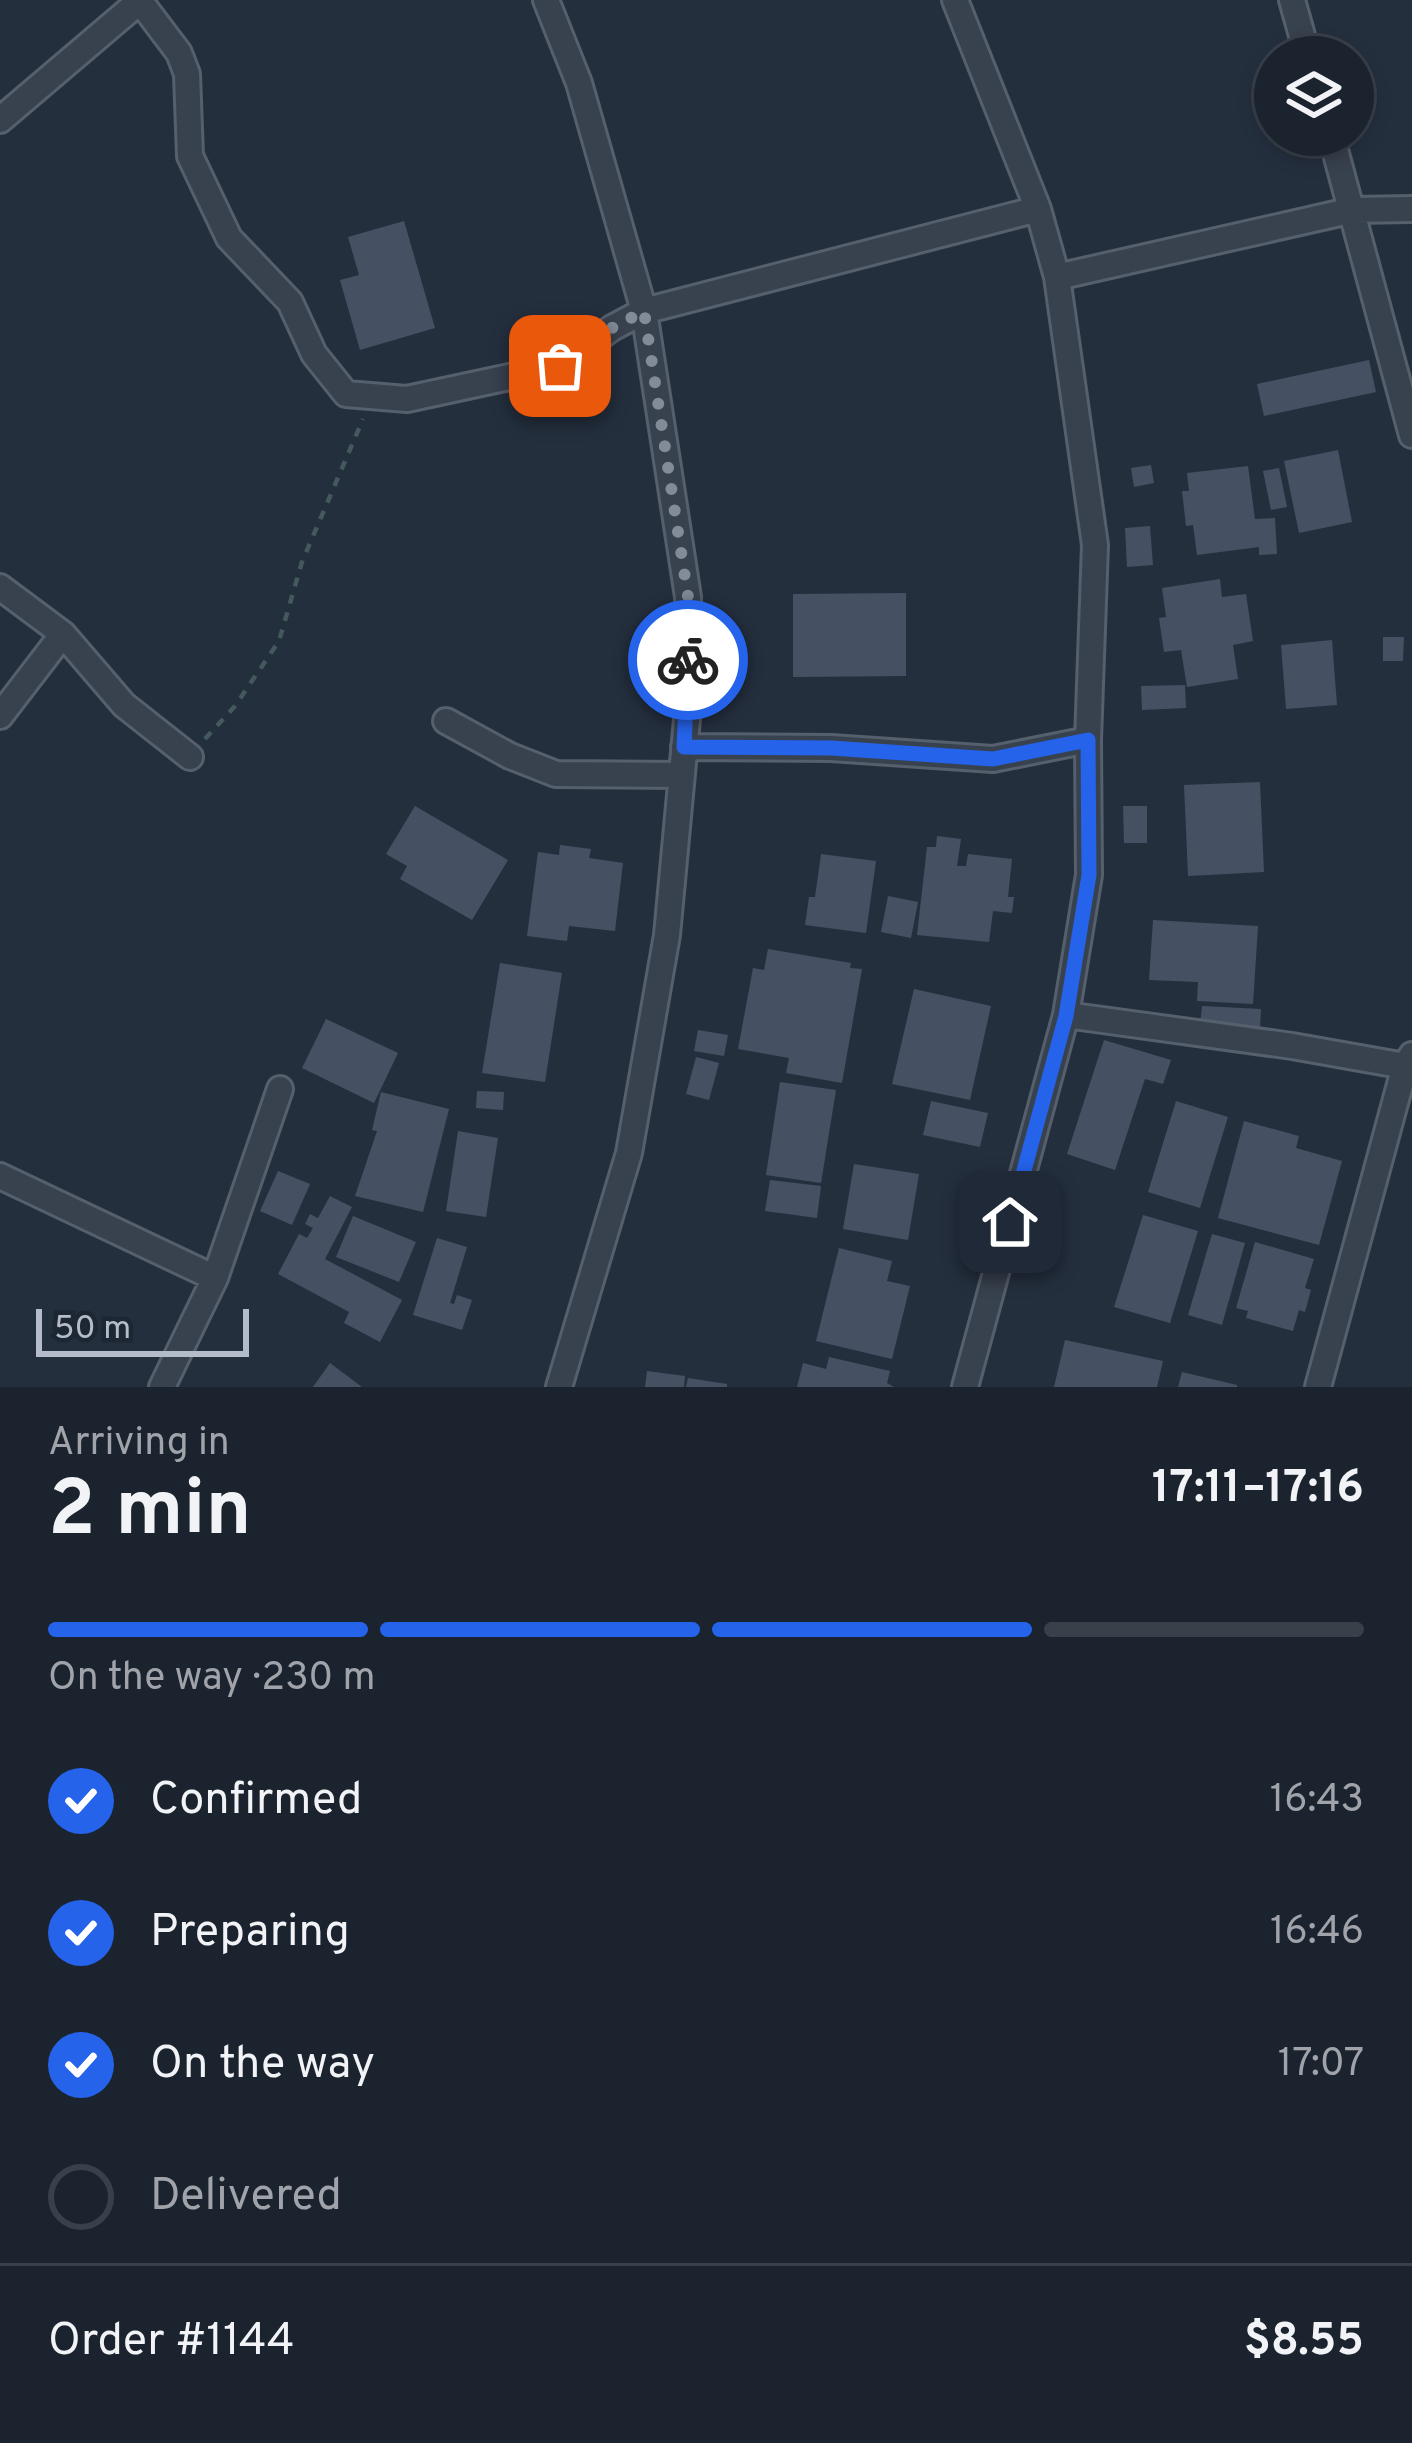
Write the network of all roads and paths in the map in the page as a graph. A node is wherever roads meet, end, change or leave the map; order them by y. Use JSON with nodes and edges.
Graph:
{"nodes":[{"id":1,"x":140,"y":0,"type":"edge"},
{"id":2,"x":546,"y":0,"type":"edge"},
{"id":3,"x":955,"y":0,"type":"edge"},
{"id":4,"x":1292,"y":0,"type":"edge"},
{"id":5,"x":1302,"y":36,"type":"edge"},
{"id":6,"x":0,"y":120,"type":"edge"},
{"id":7,"x":1337,"y":156,"type":"edge"},
{"id":8,"x":1038,"y":209,"type":"junction"},
{"id":9,"x":1412,"y":209,"type":"edge"},
{"id":10,"x":1353,"y":210,"type":"junction"},
{"id":11,"x":1057,"y":277,"type":"junction"},
{"id":12,"x":644,"y":311,"type":"junction"},
{"id":13,"x":373,"y":395,"type":"junction"},
{"id":14,"x":1412,"y":435,"type":"edge"},
{"id":15,"x":0,"y":587,"type":"edge"},
{"id":16,"x":63,"y":634,"type":"junction"},
{"id":17,"x":0,"y":716,"type":"edge"},
{"id":18,"x":446,"y":721,"type":"dead end"},
{"id":19,"x":1088,"y":740,"type":"junction"},
{"id":20,"x":684,"y":747,"type":"junction"},
{"id":21,"x":190,"y":757,"type":"joint"},
{"id":22,"x":681,"y":775,"type":"junction"},
{"id":23,"x":1066,"y":1016,"type":"junction"},
{"id":24,"x":1409,"y":1060,"type":"edge"},
{"id":25,"x":280,"y":1089,"type":"dead end"},
{"id":26,"x":0,"y":1176,"type":"edge"},
{"id":27,"x":215,"y":1278,"type":"junction"},
{"id":28,"x":162,"y":1387,"type":"edge"},
{"id":29,"x":559,"y":1387,"type":"edge"},
{"id":30,"x":965,"y":1387,"type":"edge"},
{"id":31,"x":1318,"y":1387,"type":"edge"}],
"edges":[{"from":1,"to":6,"type":"street"},
{"from":1,"to":13,"type":"street"},
{"from":2,"to":12,"type":"street"},
{"from":3,"to":8,"type":"street"},
{"from":4,"to":5,"type":"street"},
{"from":7,"to":10,"type":"street"},
{"from":8,"to":11,"type":"street"},
{"from":8,"to":12,"type":"street"},
{"from":9,"to":10,"type":"street"},
{"from":10,"to":11,"type":"street"},
{"from":10,"to":14,"type":"street"},
{"from":11,"to":19,"type":"street"},
{"from":12,"to":13,"type":"street"},
{"from":12,"to":20,"type":"street"},
{"from":13,"to":21,"type":"path"},
{"from":15,"to":16,"type":"street"},
{"from":16,"to":17,"type":"street"},
{"from":16,"to":21,"type":"street"},
{"from":18,"to":22,"type":"street"},
{"from":19,"to":20,"type":"street"},
{"from":19,"to":23,"type":"street"},
{"from":20,"to":22,"type":"street"},
{"from":22,"to":29,"type":"street"},
{"from":23,"to":24,"type":"street"},
{"from":23,"to":30,"type":"street"},
{"from":24,"to":31,"type":"street"},
{"from":25,"to":27,"type":"street"},
{"from":26,"to":27,"type":"street"},
{"from":27,"to":28,"type":"street"}]}
